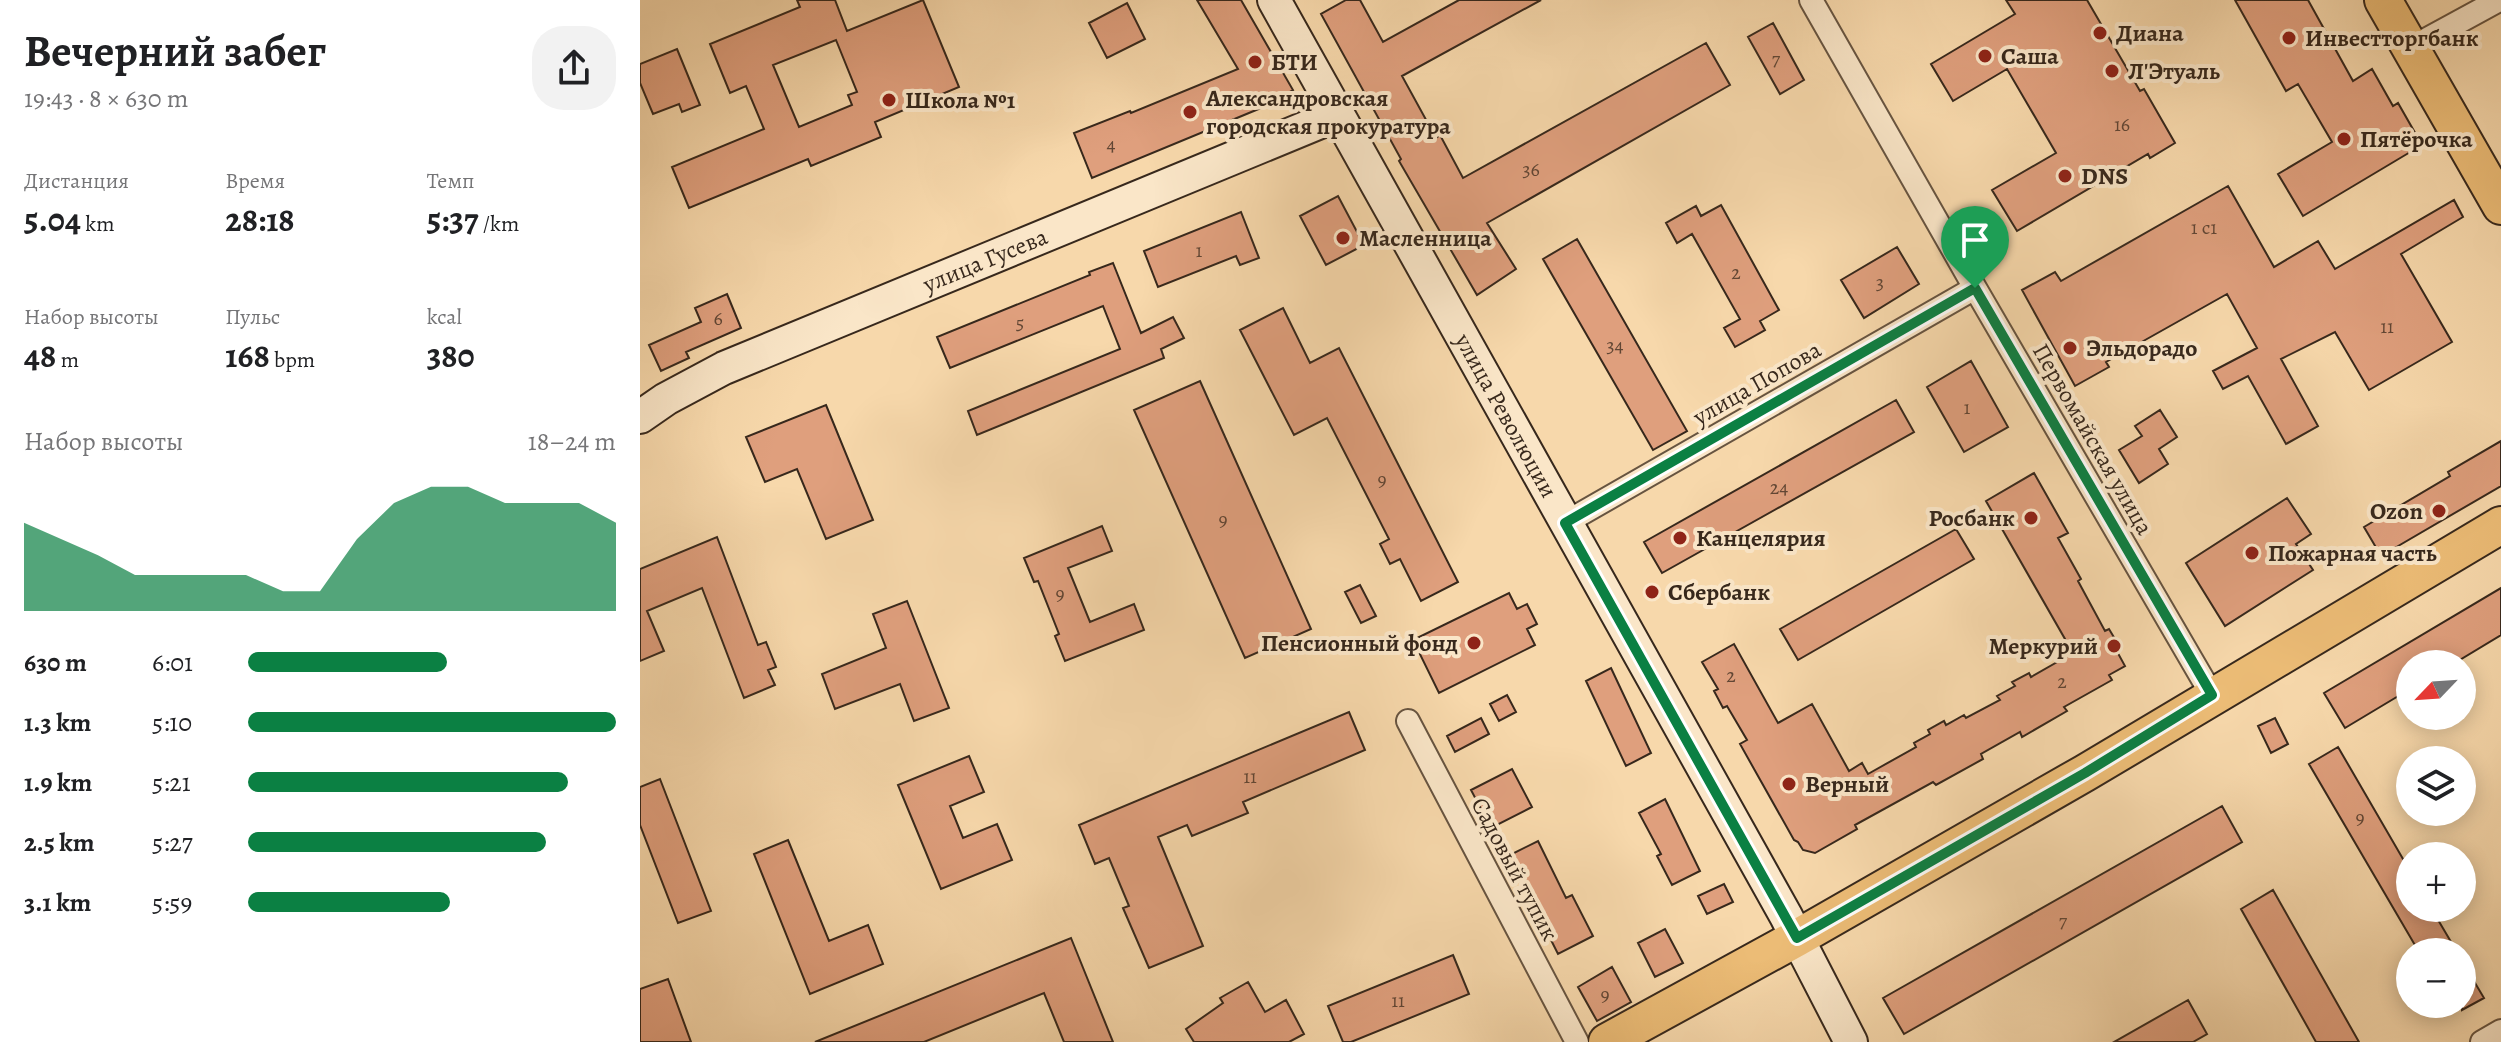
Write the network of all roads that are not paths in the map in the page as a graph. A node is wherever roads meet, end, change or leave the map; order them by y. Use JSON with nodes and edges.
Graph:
{"nodes":[{"id":1,"x":1274,"y":0,"type":"edge"},
{"id":2,"x":1811,"y":0,"type":"edge"},
{"id":3,"x":2383,"y":0,"type":"edge"},
{"id":4,"x":2499,"y":0,"type":"edge"},
{"id":5,"x":2411,"y":48,"type":"junction"},
{"id":6,"x":1337,"y":115,"type":"junction"},
{"id":7,"x":2501,"y":206,"type":"edge"},
{"id":8,"x":1975,"y":288,"type":"junction"},
{"id":9,"x":640,"y":417,"type":"edge"},
{"id":10,"x":1565,"y":523,"type":"junction"},
{"id":11,"x":2501,"y":525,"type":"edge"},
{"id":12,"x":2212,"y":695,"type":"junction"},
{"id":13,"x":1408,"y":721,"type":"dead end"},
{"id":14,"x":1797,"y":938,"type":"junction"},
{"id":15,"x":2501,"y":1031,"type":"edge"},
{"id":16,"x":1577,"y":1042,"type":"edge"},
{"id":17,"x":1607,"y":1042,"type":"edge"},
{"id":18,"x":1851,"y":1042,"type":"edge"},
{"id":19,"x":2482,"y":1042,"type":"edge"}],
"edges":[{"from":1,"to":6,"type":"street","name":"улица Революции"},
{"from":2,"to":8,"type":"street","name":"Первомайская улица"},
{"from":3,"to":5,"type":"main road"},
{"from":4,"to":5,"type":"street"},
{"from":5,"to":7,"type":"main road"},
{"from":6,"to":9,"type":"street","name":"улица Гусева"},
{"from":6,"to":10,"type":"street","name":"улица Революции"},
{"from":8,"to":10,"type":"street","name":"улица Попова"},
{"from":8,"to":12,"type":"street","name":"Первомайская улица"},
{"from":10,"to":14,"type":"street","name":"улица Революции"},
{"from":11,"to":12,"type":"main road"},
{"from":12,"to":14,"type":"main road"},
{"from":13,"to":16,"type":"street","name":"Садовый тупик"},
{"from":14,"to":17,"type":"main road"},
{"from":14,"to":18,"type":"street","name":"улица Революции"},
{"from":15,"to":19,"type":"street"}]}
